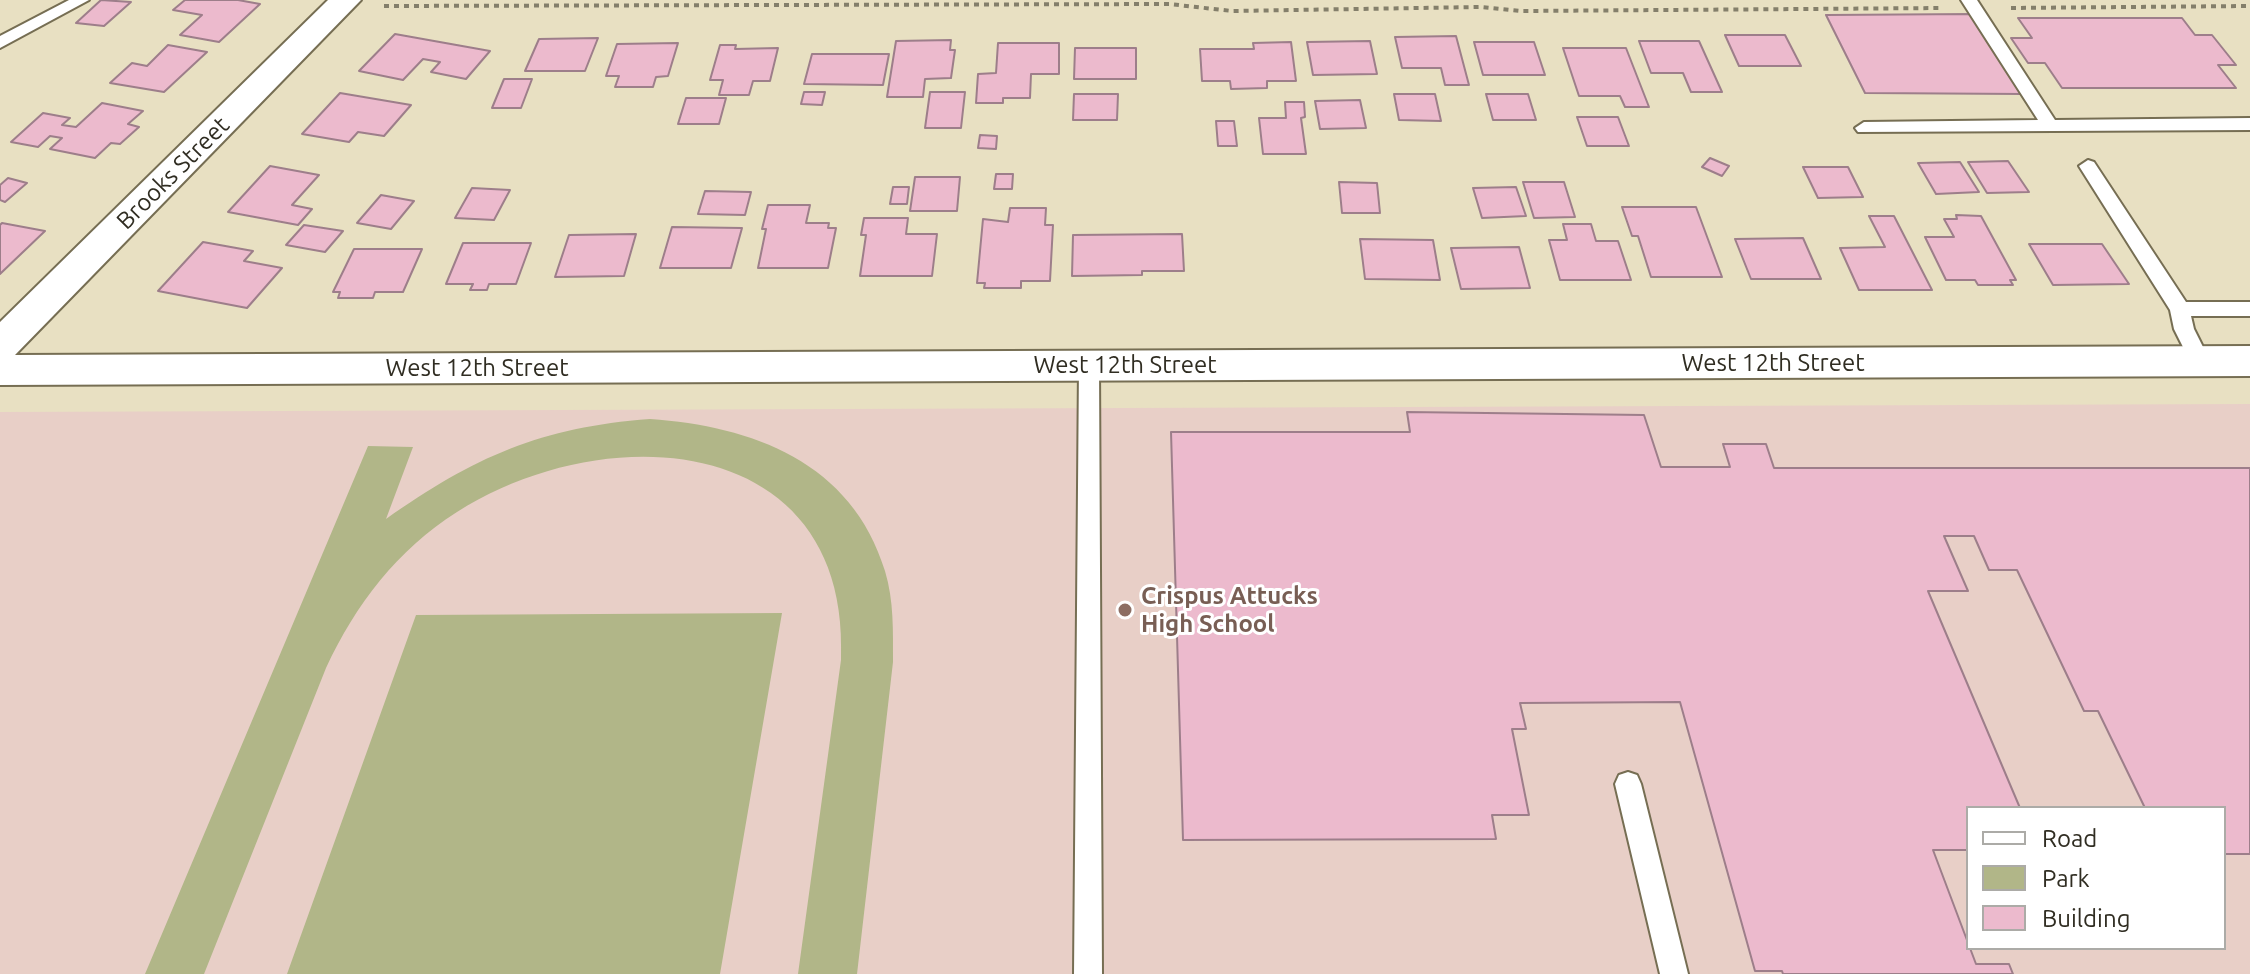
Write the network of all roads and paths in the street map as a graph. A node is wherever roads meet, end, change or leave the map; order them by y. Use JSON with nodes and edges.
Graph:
{"nodes":[{"id":1,"x":81,"y":0,"type":"edge"},
{"id":2,"x":346,"y":0,"type":"edge"},
{"id":3,"x":1972,"y":4,"type":"edge"},
{"id":4,"x":383,"y":6,"type":"dead end"},
{"id":5,"x":2250,"y":6,"type":"edge"},
{"id":6,"x":0,"y":43,"type":"edge"},
{"id":7,"x":2049,"y":124,"type":"junction"},
{"id":8,"x":2250,"y":124,"type":"edge"},
{"id":9,"x":1864,"y":128,"type":"dead end"},
{"id":10,"x":2088,"y":166,"type":"dead end"},
{"id":11,"x":2180,"y":309,"type":"junction"},
{"id":12,"x":2250,"y":309,"type":"edge"},
{"id":13,"x":0,"y":346,"type":"edge"},
{"id":14,"x":2200,"y":361,"type":"junction"},
{"id":15,"x":2250,"y":361,"type":"edge"},
{"id":16,"x":1089,"y":365,"type":"junction"},
{"id":17,"x":0,"y":370,"type":"edge"},
{"id":18,"x":1628,"y":784,"type":"dead end"},
{"id":19,"x":1088,"y":974,"type":"edge"},
{"id":20,"x":1674,"y":974,"type":"edge"}],
"edges":[{"from":1,"to":6,"type":"lane"},
{"from":2,"to":13,"type":"street","name":"Brooks Street"},
{"from":3,"to":4,"type":"path"},
{"from":3,"to":5,"type":"path"},
{"from":3,"to":7,"type":"lane"},
{"from":7,"to":8,"type":"lane"},
{"from":7,"to":9,"type":"lane"},
{"from":10,"to":11,"type":"lane"},
{"from":11,"to":12,"type":"lane"},
{"from":11,"to":14,"type":"lane"},
{"from":14,"to":15,"type":"street","name":"West 12th Street"},
{"from":14,"to":16,"type":"street","name":"West 12th Street"},
{"from":16,"to":17,"type":"street","name":"West 12th Street"},
{"from":16,"to":19,"type":"lane"},
{"from":18,"to":20,"type":"lane"}]}
